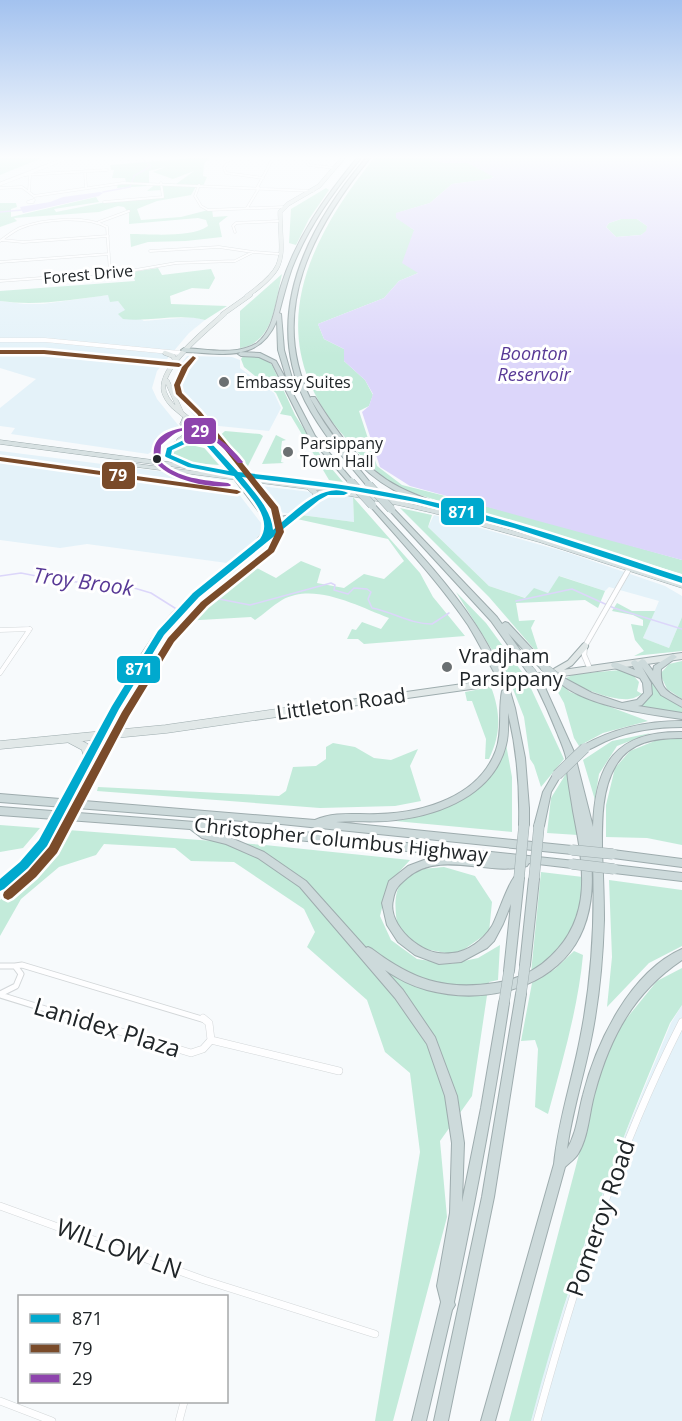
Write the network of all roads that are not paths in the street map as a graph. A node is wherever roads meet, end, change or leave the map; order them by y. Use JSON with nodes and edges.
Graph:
{"nodes":[{"id":1,"x":39,"y":224,"type":"edge"},
{"id":2,"x":103,"y":224,"type":"edge"},
{"id":3,"x":235,"y":224,"type":"edge"},
{"id":4,"x":279,"y":224,"type":"edge"},
{"id":5,"x":313,"y":224,"type":"edge"},
{"id":6,"x":322,"y":224,"type":"edge"},
{"id":7,"x":235,"y":232,"type":"dead end"},
{"id":8,"x":108,"y":236,"type":"junction"},
{"id":9,"x":1,"y":241,"type":"edge"},
{"id":10,"x":150,"y":251,"type":"dead end"},
{"id":11,"x":253,"y":252,"type":"junction"},
{"id":12,"x":109,"y":254,"type":"junction"},
{"id":13,"x":280,"y":254,"type":"junction"},
{"id":14,"x":0,"y":262,"type":"edge"},
{"id":15,"x":110,"y":273,"type":"junction"},
{"id":16,"x":0,"y":281,"type":"edge"},
{"id":17,"x":282,"y":296,"type":"junction"},
{"id":18,"x":225,"y":313,"type":"junction"},
{"id":19,"x":290,"y":335,"type":"junction"},
{"id":20,"x":0,"y":340,"type":"edge"},
{"id":21,"x":193,"y":343,"type":"junction"},
{"id":22,"x":204,"y":350,"type":"junction"},
{"id":23,"x":136,"y":351,"type":"junction"},
{"id":24,"x":182,"y":351,"type":"junction"},
{"id":25,"x":165,"y":353,"type":"junction"},
{"id":26,"x":175,"y":360,"type":"junction"},
{"id":27,"x":184,"y":415,"type":"junction"},
{"id":28,"x":201,"y":435,"type":"junction"},
{"id":29,"x":0,"y":442,"type":"edge"},
{"id":30,"x":175,"y":442,"type":"junction"},
{"id":31,"x":209,"y":444,"type":"junction"},
{"id":32,"x":0,"y":447,"type":"edge"},
{"id":33,"x":147,"y":462,"type":"junction"},
{"id":34,"x":198,"y":468,"type":"junction"},
{"id":35,"x":233,"y":472,"type":"junction"},
{"id":36,"x":239,"y":480,"type":"junction"},
{"id":37,"x":351,"y":482,"type":"junction"},
{"id":38,"x":369,"y":485,"type":"joint"},
{"id":39,"x":306,"y":487,"type":"junction"},
{"id":40,"x":339,"y":492,"type":"junction"},
{"id":41,"x":316,"y":498,"type":"junction"},
{"id":42,"x":391,"y":509,"type":"joint"},
{"id":43,"x":457,"y":511,"type":"junction"},
{"id":44,"x":266,"y":516,"type":"junction"},
{"id":45,"x":292,"y":518,"type":"junction"},
{"id":46,"x":263,"y":541,"type":"junction"},
{"id":47,"x":629,"y":569,"type":"junction"},
{"id":48,"x":651,"y":576,"type":"junction"},
{"id":49,"x":682,"y":580,"type":"edge"},
{"id":50,"x":682,"y":586,"type":"edge"},
{"id":51,"x":682,"y":592,"type":"edge"},
{"id":52,"x":494,"y":619,"type":"junction"},
{"id":53,"x":0,"y":630,"type":"edge"},
{"id":54,"x":585,"y":646,"type":"junction"},
{"id":55,"x":682,"y":656,"type":"edge"},
{"id":56,"x":673,"y":657,"type":"junction"},
{"id":57,"x":638,"y":662,"type":"junction"},
{"id":58,"x":615,"y":665,"type":"junction"},
{"id":59,"x":590,"y":669,"type":"junction"},
{"id":60,"x":547,"y":671,"type":"junction"},
{"id":61,"x":0,"y":673,"type":"edge"},
{"id":62,"x":643,"y":677,"type":"junction"},
{"id":63,"x":656,"y":682,"type":"junction"},
{"id":64,"x":505,"y":689,"type":"junction"},
{"id":65,"x":586,"y":695,"type":"junction"},
{"id":66,"x":682,"y":704,"type":"edge"},
{"id":67,"x":682,"y":716,"type":"edge"},
{"id":68,"x":682,"y":724,"type":"edge"},
{"id":69,"x":682,"y":735,"type":"edge"},
{"id":70,"x":101,"y":736,"type":"junction"},
{"id":71,"x":70,"y":739,"type":"junction"},
{"id":72,"x":0,"y":746,"type":"edge"},
{"id":73,"x":570,"y":752,"type":"junction"},
{"id":74,"x":89,"y":759,"type":"junction"},
{"id":75,"x":0,"y":798,"type":"edge"},
{"id":76,"x":0,"y":811,"type":"edge"},
{"id":77,"x":316,"y":823,"type":"junction"},
{"id":78,"x":190,"y":825,"type":"junction"},
{"id":79,"x":541,"y":860,"type":"junction"},
{"id":80,"x":680,"y":862,"type":"edge"},
{"id":81,"x":682,"y":877,"type":"edge"},
{"id":82,"x":519,"y":878,"type":"junction"},
{"id":83,"x":598,"y":883,"type":"junction"},
{"id":84,"x":0,"y":886,"type":"edge"},
{"id":85,"x":345,"y":931,"type":"junction"},
{"id":86,"x":682,"y":954,"type":"edge"},
{"id":87,"x":0,"y":966,"type":"edge"},
{"id":88,"x":15,"y":966,"type":"junction"},
{"id":89,"x":0,"y":994,"type":"edge"},
{"id":90,"x":521,"y":994,"type":"joint"},
{"id":91,"x":682,"y":1022,"type":"edge"},
{"id":92,"x":211,"y":1040,"type":"junction"},
{"id":93,"x":339,"y":1071,"type":"dead end"},
{"id":94,"x":560,"y":1164,"type":"junction"},
{"id":95,"x":0,"y":1206,"type":"edge"},
{"id":96,"x":448,"y":1305,"type":"junction"},
{"id":97,"x":375,"y":1334,"type":"dead end"},
{"id":98,"x":0,"y":1401,"type":"edge"},
{"id":99,"x":183,"y":1403,"type":"edge"},
{"id":100,"x":52,"y":1421,"type":"edge"},
{"id":101,"x":178,"y":1421,"type":"edge"},
{"id":102,"x":419,"y":1421,"type":"edge"},
{"id":103,"x":441,"y":1421,"type":"edge"},
{"id":104,"x":488,"y":1421,"type":"edge"},
{"id":105,"x":537,"y":1421,"type":"edge"}],
"edges":[{"from":1,"to":9,"type":"street"},
{"from":2,"to":8,"type":"street"},
{"from":3,"to":7,"type":"street"},
{"from":4,"to":13,"type":"main road"},
{"from":5,"to":17,"type":"highway"},
{"from":6,"to":19,"type":"highway"},
{"from":8,"to":9,"type":"street"},
{"from":8,"to":12,"type":"street"},
{"from":10,"to":11,"type":"street"},
{"from":11,"to":13,"type":"street","name":"Forest Drive"},
{"from":11,"to":15,"type":"street","name":"Forest Drive"},
{"from":12,"to":14,"type":"street"},
{"from":12,"to":15,"type":"street"},
{"from":13,"to":18,"type":"main road"},
{"from":15,"to":16,"type":"street","name":"Forest Drive"},
{"from":17,"to":22,"type":"highway"},
{"from":17,"to":37,"type":"highway"},
{"from":18,"to":21,"type":"main road"},
{"from":18,"to":24,"type":"main road"},
{"from":19,"to":38,"type":"highway"},
{"from":19,"to":43,"type":"highway"},
{"from":20,"to":23,"type":"street"},
{"from":21,"to":22,"type":"highway"},
{"from":21,"to":24,"type":"main road"},
{"from":22,"to":24,"type":"highway"},
{"from":23,"to":24,"type":"street"},
{"from":23,"to":25,"type":"street"},
{"from":24,"to":25,"type":"street"},
{"from":24,"to":26,"type":"main road"},
{"from":24,"to":37,"type":"highway"},
{"from":25,"to":26,"type":"main road"},
{"from":26,"to":27,"type":"main road"},
{"from":27,"to":28,"type":"main road"},
{"from":27,"to":30,"type":"highway"},
{"from":28,"to":30,"type":"highway"},
{"from":28,"to":31,"type":"main road"},
{"from":29,"to":33,"type":"highway"},
{"from":30,"to":33,"type":"highway"},
{"from":31,"to":34,"type":"highway"},
{"from":31,"to":35,"type":"main road"},
{"from":32,"to":36,"type":"highway"},
{"from":33,"to":34,"type":"highway"},
{"from":34,"to":35,"type":"highway"},
{"from":35,"to":36,"type":"main road"},
{"from":35,"to":43,"type":"highway"},
{"from":36,"to":39,"type":"highway"},
{"from":36,"to":44,"type":"main road"},
{"from":37,"to":64,"type":"highway","bridge":true},
{"from":38,"to":42,"type":"highway","bridge":true},
{"from":39,"to":40,"type":"highway"},
{"from":39,"to":41,"type":"highway"},
{"from":40,"to":41,"type":"highway"},
{"from":40,"to":47,"type":"highway"},
{"from":41,"to":45,"type":"main road"},
{"from":42,"to":52,"type":"highway"},
{"from":43,"to":49,"type":"highway"},
{"from":44,"to":45,"type":"main road"},
{"from":44,"to":46,"type":"main road"},
{"from":45,"to":46,"type":"main road"},
{"from":46,"to":70,"type":"main road"},
{"from":47,"to":48,"type":"highway"},
{"from":47,"to":54,"type":"street"},
{"from":48,"to":50,"type":"highway"},
{"from":48,"to":51,"type":"highway"},
{"from":52,"to":60,"type":"highway"},
{"from":52,"to":73,"type":"highway","bridge":true},
{"from":53,"to":61,"type":"street"},
{"from":54,"to":59,"type":"street"},
{"from":54,"to":60,"type":"main road"},
{"from":55,"to":56,"type":"main road","name":"Littleton Road"},
{"from":56,"to":57,"type":"main road","name":"Littleton Road"},
{"from":56,"to":63,"type":"highway"},
{"from":57,"to":58,"type":"main road","name":"Littleton Road"},
{"from":57,"to":62,"type":"highway"},
{"from":57,"to":63,"type":"highway"},
{"from":58,"to":59,"type":"main road","name":"Littleton Road"},
{"from":58,"to":62,"type":"highway"},
{"from":59,"to":60,"type":"main road","name":"Littleton Road"},
{"from":60,"to":65,"type":"highway","bridge":true},
{"from":60,"to":70,"type":"main road","name":"Littleton Road"},
{"from":62,"to":65,"type":"highway"},
{"from":63,"to":66,"type":"highway"},
{"from":64,"to":77,"type":"highway"},
{"from":64,"to":82,"type":"highway","bridge":true},
{"from":65,"to":67,"type":"highway"},
{"from":68,"to":90,"type":"highway","bridge":true},
{"from":69,"to":83,"type":"highway"},
{"from":70,"to":71,"type":"main road","name":"Littleton Road"},
{"from":70,"to":74,"type":"main road"},
{"from":71,"to":72,"type":"main road","name":"Littleton Road"},
{"from":71,"to":74,"type":"main road"},
{"from":73,"to":83,"type":"highway"},
{"from":73,"to":85,"type":"highway"},
{"from":74,"to":84,"type":"main road","bridge":true},
{"from":75,"to":77,"type":"highway","name":"Christopher Columbus Highway"},
{"from":76,"to":78,"type":"highway","name":"Christopher Columbus Highway"},
{"from":77,"to":80,"type":"highway","name":"Christopher Columbus Highway","bridge":true},
{"from":78,"to":79,"type":"highway","name":"Christopher Columbus Highway"},
{"from":78,"to":85,"type":"highway"},
{"from":79,"to":81,"type":"highway","name":"Christopher Columbus Highway","bridge":true},
{"from":79,"to":82,"type":"highway"},
{"from":82,"to":96,"type":"highway","bridge":true},
{"from":83,"to":94,"type":"highway"},
{"from":85,"to":96,"type":"highway"},
{"from":86,"to":94,"type":"highway"},
{"from":87,"to":88,"type":"street","name":"Lanidex Plaza"},
{"from":88,"to":89,"type":"street","name":"Lanidex Plaza"},
{"from":88,"to":92,"type":"street","name":"Lanidex Plaza"},
{"from":89,"to":92,"type":"street","name":"Lanidex Plaza"},
{"from":90,"to":103,"type":"highway"},
{"from":91,"to":105,"type":"street","name":"Pomeroy Road"},
{"from":92,"to":93,"type":"street","name":"Lanidex Plaza"},
{"from":94,"to":104,"type":"highway"},
{"from":95,"to":97,"type":"street","name":"WILLOW LN"},
{"from":96,"to":102,"type":"highway"},
{"from":98,"to":100,"type":"street"},
{"from":99,"to":101,"type":"street"}]}
